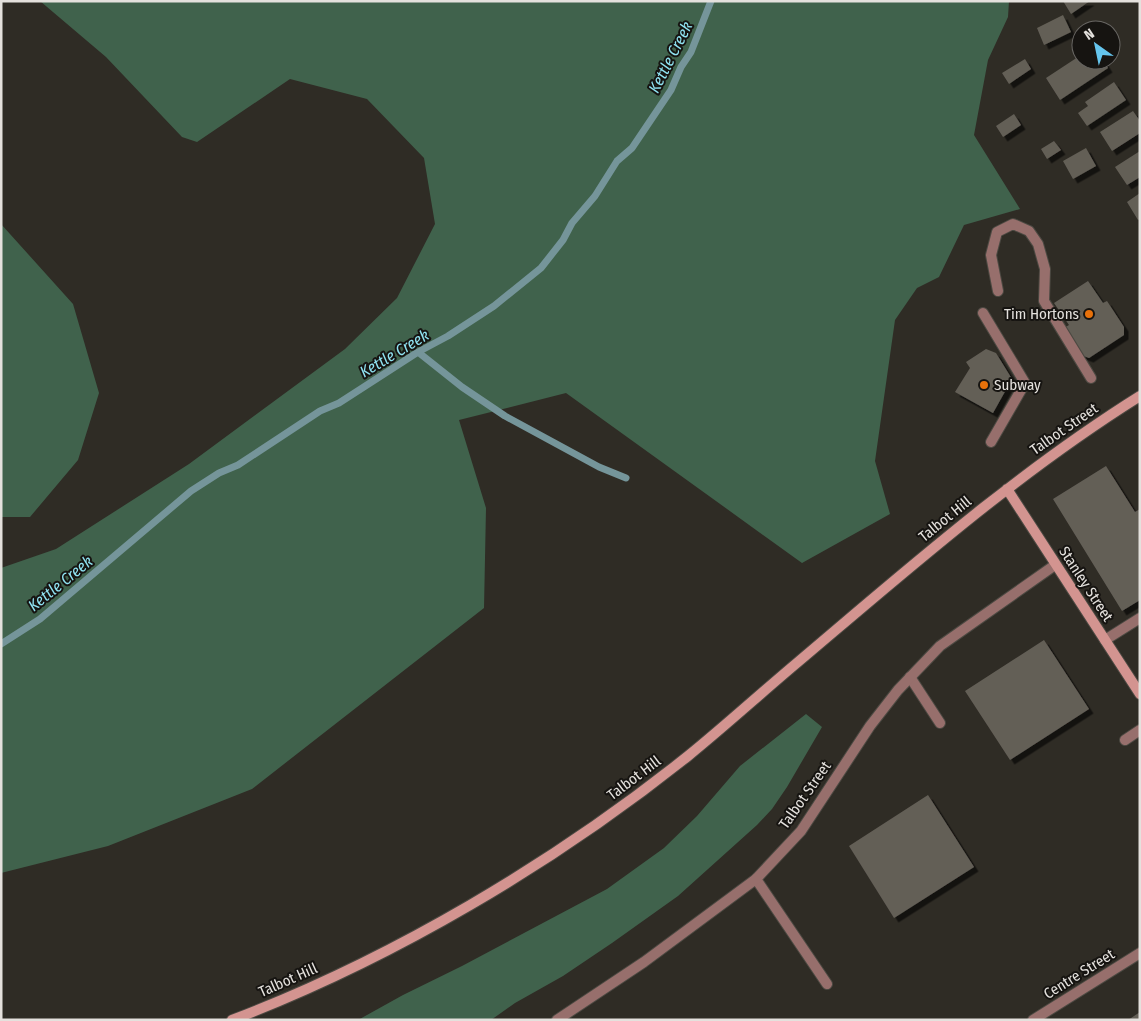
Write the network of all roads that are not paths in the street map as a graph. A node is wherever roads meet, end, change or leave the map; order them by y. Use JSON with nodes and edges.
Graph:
{"nodes":[{"id":1,"x":998,"y":292,"type":"dead end"},
{"id":2,"x":983,"y":313,"type":"dead end"},
{"id":3,"x":1091,"y":378,"type":"dead end"},
{"id":4,"x":1140,"y":396,"type":"edge"},
{"id":5,"x":991,"y":442,"type":"dead end"},
{"id":6,"x":1007,"y":489,"type":"junction"},
{"id":7,"x":1055,"y":565,"type":"junction"},
{"id":8,"x":1140,"y":618,"type":"edge"},
{"id":9,"x":1105,"y":640,"type":"junction"},
{"id":10,"x":910,"y":678,"type":"junction"},
{"id":11,"x":1140,"y":694,"type":"edge"},
{"id":12,"x":940,"y":723,"type":"dead end"},
{"id":13,"x":1140,"y":730,"type":"edge"},
{"id":14,"x":1125,"y":740,"type":"dead end"},
{"id":15,"x":756,"y":879,"type":"junction"},
{"id":16,"x":1140,"y":953,"type":"edge"},
{"id":17,"x":827,"y":984,"type":"dead end"},
{"id":18,"x":232,"y":1020,"type":"edge"},
{"id":19,"x":556,"y":1020,"type":"edge"},
{"id":20,"x":1033,"y":1020,"type":"edge"}],
"edges":[{"from":1,"to":3,"type":"street"},
{"from":2,"to":5,"type":"street"},
{"from":4,"to":6,"type":"main road","name":"Talbot Street"},
{"from":6,"to":7,"type":"main road","name":"Stanley Street"},
{"from":6,"to":18,"type":"main road","name":"Talbot Hill"},
{"from":7,"to":9,"type":"main road","name":"Stanley Street"},
{"from":7,"to":10,"type":"street","name":"Talbot Street"},
{"from":8,"to":9,"type":"street"},
{"from":9,"to":11,"type":"main road","name":"Stanley Street"},
{"from":10,"to":12,"type":"street"},
{"from":10,"to":15,"type":"street","name":"Talbot Street"},
{"from":13,"to":14,"type":"street"},
{"from":15,"to":17,"type":"street"},
{"from":15,"to":19,"type":"street","name":"Talbot Street"},
{"from":16,"to":20,"type":"street","name":"Centre Street"}]}
